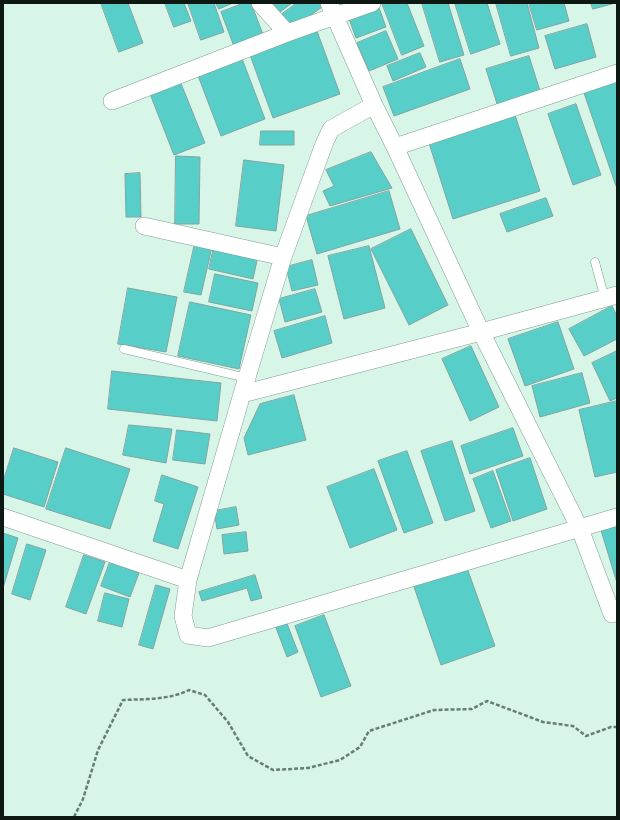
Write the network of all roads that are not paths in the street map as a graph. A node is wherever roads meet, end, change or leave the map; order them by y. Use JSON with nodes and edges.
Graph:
{"nodes":[{"id":1,"x":260,"y":3,"type":"edge"},
{"id":2,"x":372,"y":3,"type":"edge"},
{"id":3,"x":332,"y":9,"type":"edge"},
{"id":4,"x":287,"y":33,"type":"junction"},
{"id":5,"x":617,"y":73,"type":"edge"},
{"id":6,"x":112,"y":101,"type":"dead end"},
{"id":7,"x":374,"y":105,"type":"junction"},
{"id":8,"x":395,"y":147,"type":"junction"},
{"id":9,"x":144,"y":226,"type":"dead end"},
{"id":10,"x":283,"y":257,"type":"junction"},
{"id":11,"x":595,"y":262,"type":"dead end"},
{"id":12,"x":611,"y":297,"type":"edge"},
{"id":13,"x":481,"y":332,"type":"junction"},
{"id":14,"x":124,"y":349,"type":"dead end"},
{"id":15,"x":244,"y":386,"type":"junction"},
{"id":16,"x":3,"y":516,"type":"edge"},
{"id":17,"x":617,"y":517,"type":"edge"},
{"id":18,"x":580,"y":529,"type":"junction"},
{"id":19,"x":188,"y":580,"type":"junction"},
{"id":20,"x":612,"y":614,"type":"dead end"}],
"edges":[{"from":1,"to":4,"type":"street"},
{"from":2,"to":3,"type":"street"},
{"from":3,"to":4,"type":"street"},
{"from":3,"to":7,"type":"street"},
{"from":4,"to":6,"type":"street"},
{"from":5,"to":8,"type":"street"},
{"from":7,"to":8,"type":"street"},
{"from":7,"to":10,"type":"street"},
{"from":8,"to":13,"type":"street"},
{"from":9,"to":10,"type":"street"},
{"from":10,"to":15,"type":"street"},
{"from":11,"to":12,"type":"lane"},
{"from":12,"to":13,"type":"street"},
{"from":13,"to":15,"type":"street"},
{"from":13,"to":18,"type":"street"},
{"from":14,"to":15,"type":"lane"},
{"from":15,"to":19,"type":"street"},
{"from":16,"to":19,"type":"street"},
{"from":17,"to":18,"type":"street"},
{"from":18,"to":19,"type":"street"},
{"from":18,"to":20,"type":"street"}]}
